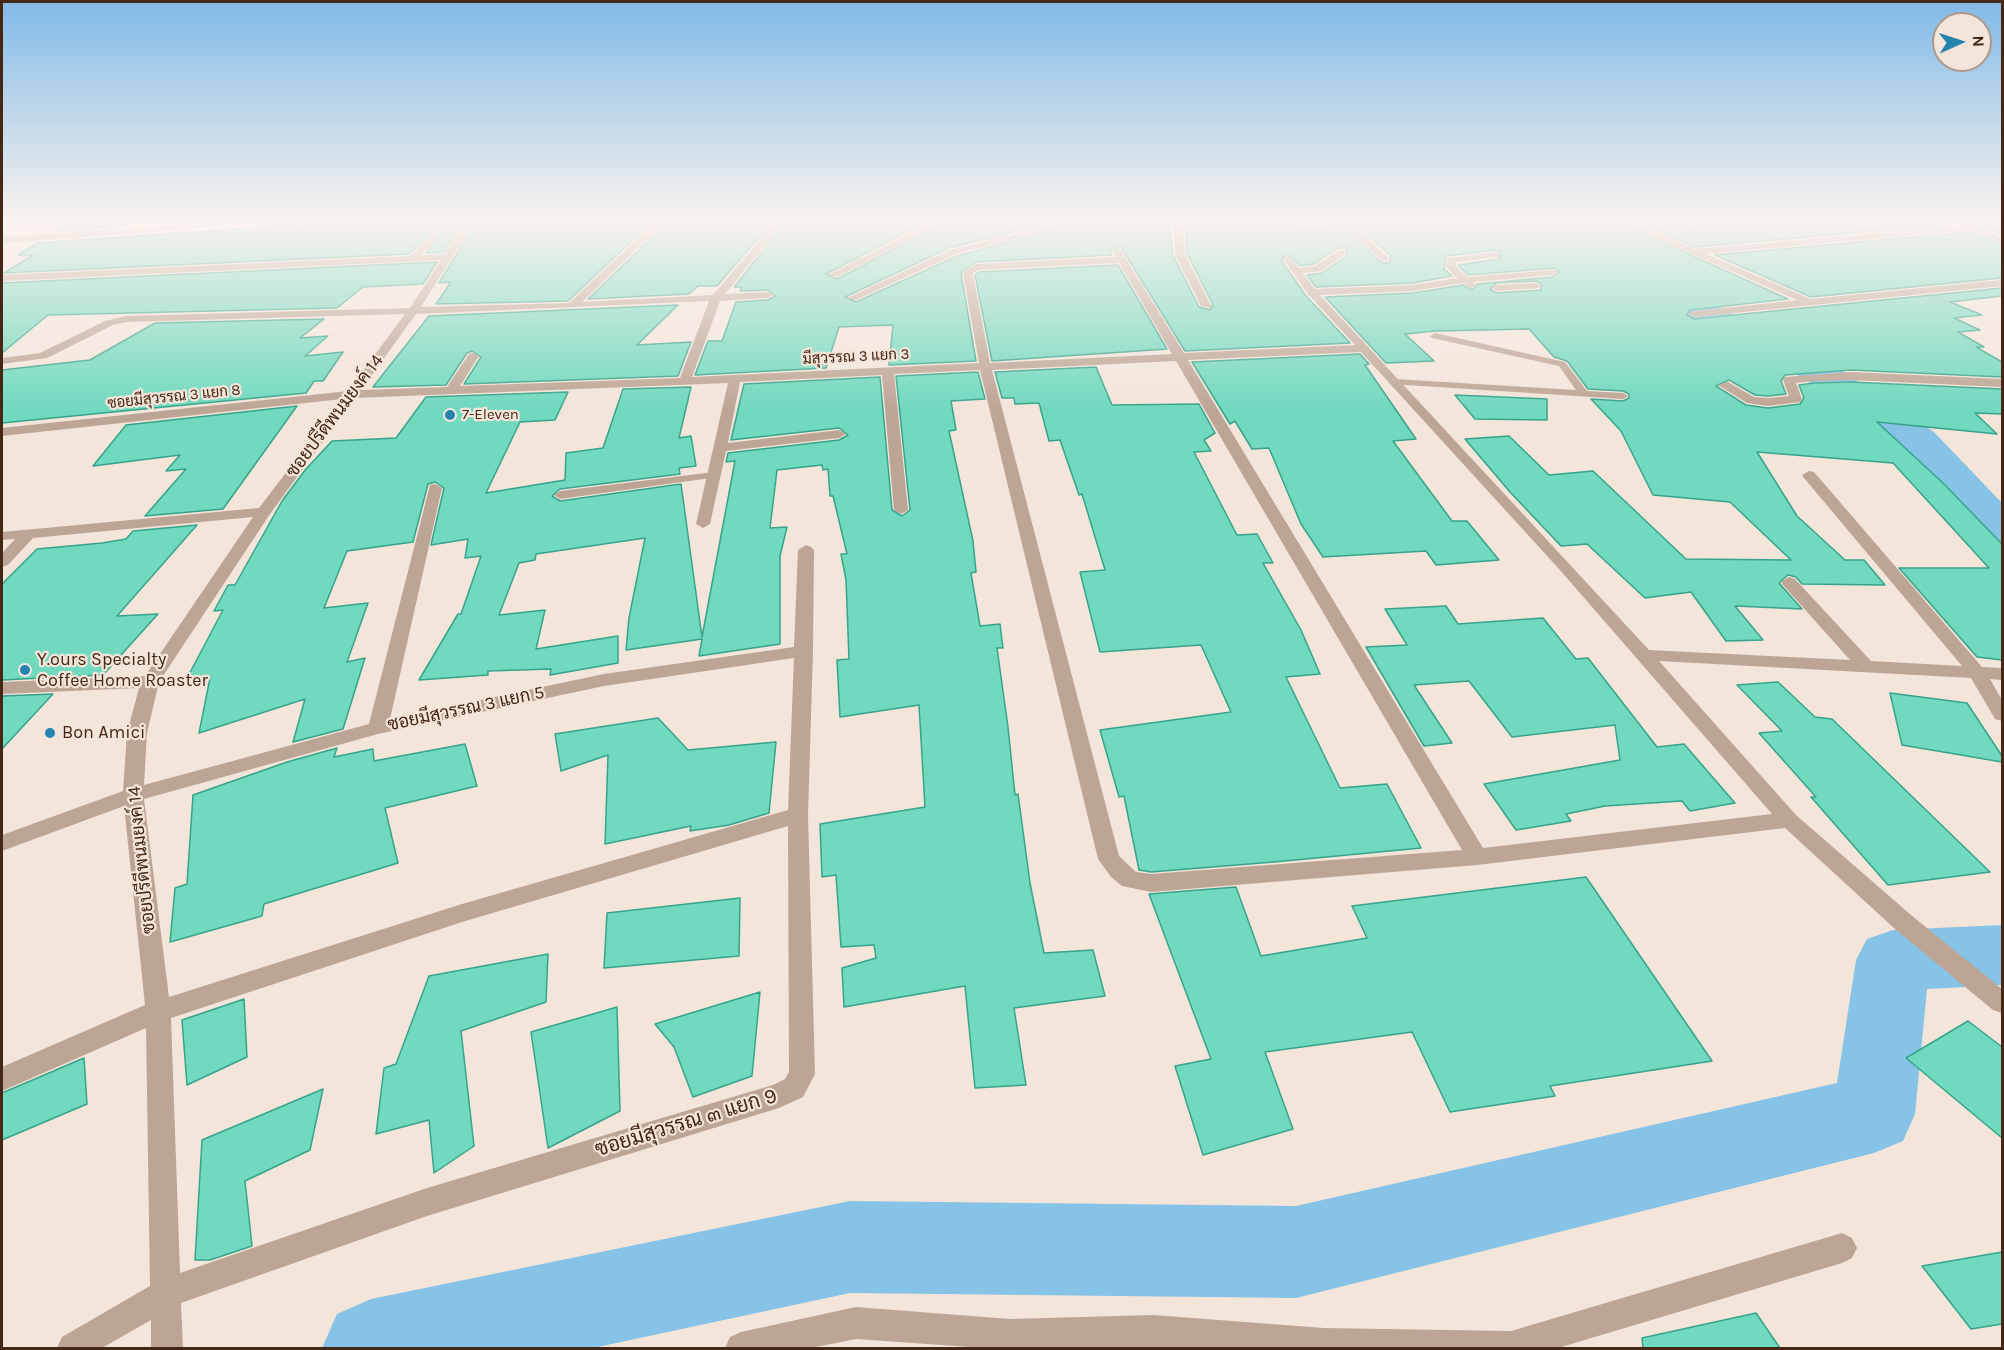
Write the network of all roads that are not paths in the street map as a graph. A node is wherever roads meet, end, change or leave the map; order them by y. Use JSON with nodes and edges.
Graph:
{"nodes":[{"id":1,"x":430,"y":284,"type":"edge"},
{"id":2,"x":595,"y":284,"type":"edge"},
{"id":3,"x":728,"y":284,"type":"edge"},
{"id":4,"x":883,"y":284,"type":"edge"},
{"id":5,"x":970,"y":284,"type":"edge"},
{"id":6,"x":1136,"y":284,"type":"edge"},
{"id":7,"x":1195,"y":284,"type":"edge"},
{"id":8,"x":1306,"y":284,"type":"edge"},
{"id":9,"x":1438,"y":284,"type":"edge"},
{"id":10,"x":1472,"y":284,"type":"edge"},
{"id":11,"x":1769,"y":284,"type":"edge"},
{"id":12,"x":1992,"y":284,"type":"edge"},
{"id":13,"x":1535,"y":286,"type":"dead end"},
{"id":14,"x":1312,"y":292,"type":"junction"},
{"id":15,"x":768,"y":295,"type":"dead end"},
{"id":16,"x":716,"y":298,"type":"junction"},
{"id":17,"x":852,"y":298,"type":"dead end"},
{"id":18,"x":1810,"y":302,"type":"junction"},
{"id":19,"x":572,"y":306,"type":"junction"},
{"id":20,"x":1206,"y":306,"type":"dead end"},
{"id":21,"x":413,"y":311,"type":"junction"},
{"id":22,"x":1697,"y":314,"type":"dead end"},
{"id":23,"x":1435,"y":336,"type":"dead end"},
{"id":24,"x":1363,"y":348,"type":"junction"},
{"id":25,"x":1179,"y":355,"type":"junction"},
{"id":26,"x":473,"y":356,"type":"dead end"},
{"id":27,"x":2,"y":361,"type":"edge"},
{"id":28,"x":985,"y":365,"type":"junction"},
{"id":29,"x":888,"y":370,"type":"junction"},
{"id":30,"x":735,"y":379,"type":"junction"},
{"id":31,"x":685,"y":381,"type":"junction"},
{"id":32,"x":1395,"y":382,"type":"junction"},
{"id":33,"x":2002,"y":383,"type":"edge"},
{"id":34,"x":1724,"y":385,"type":"dead end"},
{"id":35,"x":451,"y":390,"type":"junction"},
{"id":36,"x":1583,"y":393,"type":"junction"},
{"id":37,"x":351,"y":394,"type":"junction"},
{"id":38,"x":1623,"y":396,"type":"dead end"},
{"id":39,"x":2,"y":432,"type":"edge"},
{"id":40,"x":839,"y":434,"type":"dead end"},
{"id":41,"x":720,"y":448,"type":"junction"},
{"id":42,"x":1809,"y":475,"type":"dead end"},
{"id":43,"x":714,"y":476,"type":"junction"},
{"id":44,"x":435,"y":488,"type":"dead end"},
{"id":45,"x":560,"y":495,"type":"dead end"},
{"id":46,"x":901,"y":510,"type":"dead end"},
{"id":47,"x":264,"y":512,"type":"junction"},
{"id":48,"x":703,"y":524,"type":"dead end"},
{"id":49,"x":30,"y":533,"type":"junction"},
{"id":50,"x":2,"y":536,"type":"edge"},
{"id":51,"x":806,"y":550,"type":"dead end"},
{"id":52,"x":2,"y":562,"type":"edge"},
{"id":53,"x":1789,"y":582,"type":"dead end"},
{"id":54,"x":804,"y":651,"type":"junction"},
{"id":55,"x":1644,"y":655,"type":"junction"},
{"id":56,"x":1866,"y":666,"type":"junction"},
{"id":57,"x":1977,"y":673,"type":"junction"},
{"id":58,"x":2002,"y":674,"type":"edge"},
{"id":59,"x":150,"y":682,"type":"junction"},
{"id":60,"x":2,"y":688,"type":"edge"},
{"id":61,"x":2002,"y":715,"type":"edge"},
{"id":62,"x":378,"y":728,"type":"junction"},
{"id":63,"x":133,"y":795,"type":"junction"},
{"id":64,"x":798,"y":815,"type":"junction"},
{"id":65,"x":1789,"y":820,"type":"junction"},
{"id":66,"x":2,"y":843,"type":"edge"},
{"id":67,"x":1476,"y":856,"type":"junction"},
{"id":68,"x":2002,"y":1003,"type":"edge"},
{"id":69,"x":158,"y":1011,"type":"junction"},
{"id":70,"x":2,"y":1079,"type":"edge"},
{"id":71,"x":1842,"y":1248,"type":"dead end"},
{"id":72,"x":167,"y":1293,"type":"junction"},
{"id":73,"x":73,"y":1348,"type":"edge"},
{"id":74,"x":167,"y":1348,"type":"edge"},
{"id":75,"x":741,"y":1348,"type":"edge"}],
"edges":[{"from":1,"to":21,"type":"street","name":"ซอยปรีดีพนมยงค์ 14"},
{"from":2,"to":19,"type":"street"},
{"from":3,"to":16,"type":"street"},
{"from":4,"to":17,"type":"street"},
{"from":5,"to":28,"type":"street"},
{"from":6,"to":25,"type":"street"},
{"from":7,"to":20,"type":"street"},
{"from":8,"to":14,"type":"street"},
{"from":9,"to":14,"type":"street"},
{"from":10,"to":13,"type":"street"},
{"from":11,"to":18,"type":"street"},
{"from":12,"to":18,"type":"street"},
{"from":14,"to":24,"type":"street"},
{"from":15,"to":16,"type":"street"},
{"from":16,"to":19,"type":"street"},
{"from":16,"to":31,"type":"street"},
{"from":18,"to":22,"type":"street"},
{"from":19,"to":21,"type":"street"},
{"from":21,"to":27,"type":"street"},
{"from":21,"to":37,"type":"street","name":"ซอยปรีดีพนมยงค์ 14"},
{"from":23,"to":36,"type":"lane"},
{"from":24,"to":25,"type":"street","name":"มีสุวรรณ 3 แยก 3"},
{"from":24,"to":32,"type":"street"},
{"from":25,"to":28,"type":"street","name":"มีสุวรรณ 3 แยก 3"},
{"from":25,"to":67,"type":"street"},
{"from":26,"to":35,"type":"street"},
{"from":28,"to":29,"type":"street","name":"มีสุวรรณ 3 แยก 3"},
{"from":28,"to":67,"type":"street"},
{"from":29,"to":30,"type":"street","name":"มีสุวรรณ 3 แยก 3"},
{"from":29,"to":46,"type":"street"},
{"from":30,"to":31,"type":"street","name":"มีสุวรรณ 3 แยก 3"},
{"from":30,"to":41,"type":"street"},
{"from":31,"to":35,"type":"street","name":"มีสุวรรณ 3 แยก 3"},
{"from":32,"to":36,"type":"lane"},
{"from":32,"to":55,"type":"street"},
{"from":33,"to":34,"type":"street"},
{"from":35,"to":37,"type":"street","name":"มีสุวรรณ 3 แยก 3"},
{"from":36,"to":38,"type":"lane"},
{"from":37,"to":39,"type":"street","name":"ซอยมีสุวรรณ 3 แยก 8"},
{"from":37,"to":47,"type":"street","name":"ซอยปรีดีพนมยงค์ 14"},
{"from":40,"to":41,"type":"street"},
{"from":41,"to":43,"type":"street"},
{"from":42,"to":57,"type":"street"},
{"from":43,"to":45,"type":"lane"},
{"from":43,"to":48,"type":"street"},
{"from":44,"to":62,"type":"street"},
{"from":47,"to":49,"type":"street"},
{"from":47,"to":59,"type":"street","name":"ซอยปรีดีพนมยงค์ 14"},
{"from":49,"to":50,"type":"street"},
{"from":49,"to":52,"type":"street"},
{"from":51,"to":54,"type":"street","name":"ซอยมีสุวรรณ ๓ แยก 9"},
{"from":53,"to":56,"type":"street"},
{"from":54,"to":62,"type":"street","name":"ซอยมีสุวรรณ 3 แยก 5"},
{"from":54,"to":64,"type":"street","name":"ซอยมีสุวรรณ ๓ แยก 9"},
{"from":55,"to":56,"type":"street"},
{"from":55,"to":65,"type":"street"},
{"from":56,"to":57,"type":"street"},
{"from":57,"to":58,"type":"street"},
{"from":57,"to":61,"type":"street"},
{"from":59,"to":60,"type":"street"},
{"from":59,"to":63,"type":"street","name":"ซอยปรีดีพนมยงค์ 14"},
{"from":62,"to":63,"type":"street","name":"ซอยมีสุวรรณ 3 แยก 5"},
{"from":63,"to":66,"type":"street","name":"ซอยมีสุวรรณ 3 แยก 5"},
{"from":63,"to":69,"type":"street","name":"ซอยปรีดีพนมยงค์ 14"},
{"from":64,"to":69,"type":"street"},
{"from":64,"to":72,"type":"street","name":"ซอยมีสุวรรณ ๓ แยก 9"},
{"from":65,"to":67,"type":"street"},
{"from":65,"to":68,"type":"street"},
{"from":69,"to":70,"type":"street"},
{"from":69,"to":72,"type":"street","name":"ซอยปรีดีพนมยงค์ 14"},
{"from":71,"to":75,"type":"street"},
{"from":72,"to":73,"type":"street","name":"ซอยมีสุวรรณ ๓ แยก 9"},
{"from":72,"to":74,"type":"street","name":"ซอยปรีดีพนมยงค์ 14"}]}
